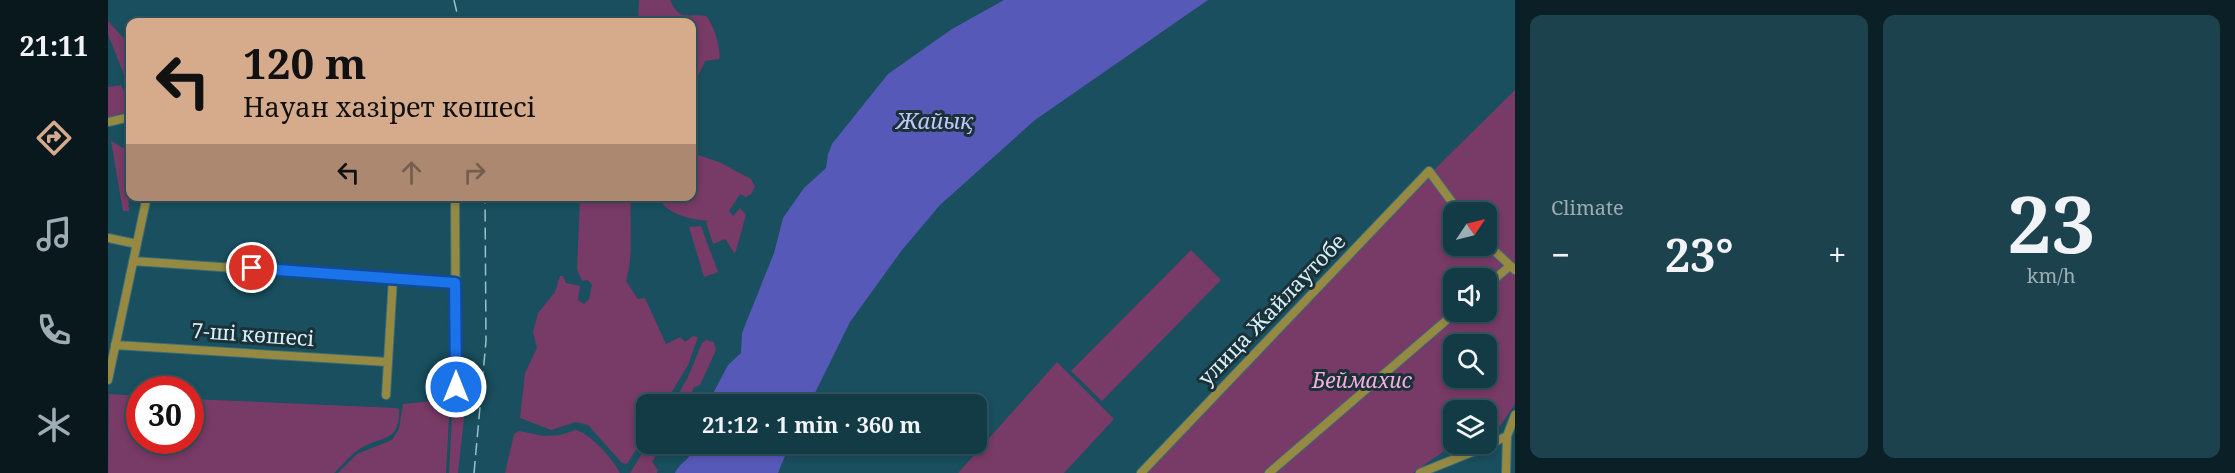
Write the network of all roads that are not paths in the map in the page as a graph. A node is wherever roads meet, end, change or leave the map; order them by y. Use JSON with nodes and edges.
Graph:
{"nodes":[{"id":1,"x":126,"y":118,"type":"edge"},
{"id":2,"x":108,"y":122,"type":"edge"},
{"id":3,"x":146,"y":201,"type":"edge"},
{"id":4,"x":455,"y":201,"type":"edge"},
{"id":5,"x":1452,"y":202,"type":"edge"},
{"id":6,"x":108,"y":238,"type":"edge"},
{"id":7,"x":137,"y":244,"type":"junction"},
{"id":8,"x":1497,"y":253,"type":"edge"},
{"id":9,"x":133,"y":261,"type":"junction"},
{"id":10,"x":1513,"y":268,"type":"edge"},
{"id":11,"x":393,"y":278,"type":"junction"},
{"id":12,"x":1497,"y":279,"type":"edge"},
{"id":13,"x":455,"y":283,"type":"junction"},
{"id":14,"x":1444,"y":322,"type":"edge"},
{"id":15,"x":116,"y":345,"type":"junction"},
{"id":16,"x":388,"y":362,"type":"junction"},
{"id":17,"x":108,"y":380,"type":"edge"},
{"id":18,"x":456,"y":387,"type":"dead end"},
{"id":19,"x":386,"y":395,"type":"dead end"},
{"id":20,"x":1515,"y":415,"type":"edge"},
{"id":21,"x":1507,"y":436,"type":"junction"},
{"id":22,"x":1141,"y":473,"type":"edge"},
{"id":23,"x":1269,"y":473,"type":"edge"},
{"id":24,"x":1420,"y":473,"type":"edge"},
{"id":25,"x":1506,"y":473,"type":"edge"}],
"edges":[{"from":1,"to":2,"type":"street"},
{"from":3,"to":7,"type":"street"},
{"from":4,"to":13,"type":"street"},
{"from":5,"to":22,"type":"street","name":"улица Жайлаутобе"},
{"from":6,"to":7,"type":"street"},
{"from":7,"to":9,"type":"street"},
{"from":8,"to":10,"type":"street"},
{"from":9,"to":11,"type":"street"},
{"from":9,"to":15,"type":"street"},
{"from":10,"to":12,"type":"street"},
{"from":11,"to":13,"type":"street"},
{"from":11,"to":16,"type":"street"},
{"from":13,"to":18,"type":"street"},
{"from":14,"to":23,"type":"street"},
{"from":15,"to":16,"type":"street","name":"7-шi көшесі"},
{"from":15,"to":17,"type":"street"},
{"from":16,"to":19,"type":"street"},
{"from":20,"to":21,"type":"street"},
{"from":21,"to":24,"type":"street"},
{"from":21,"to":25,"type":"street"}]}
